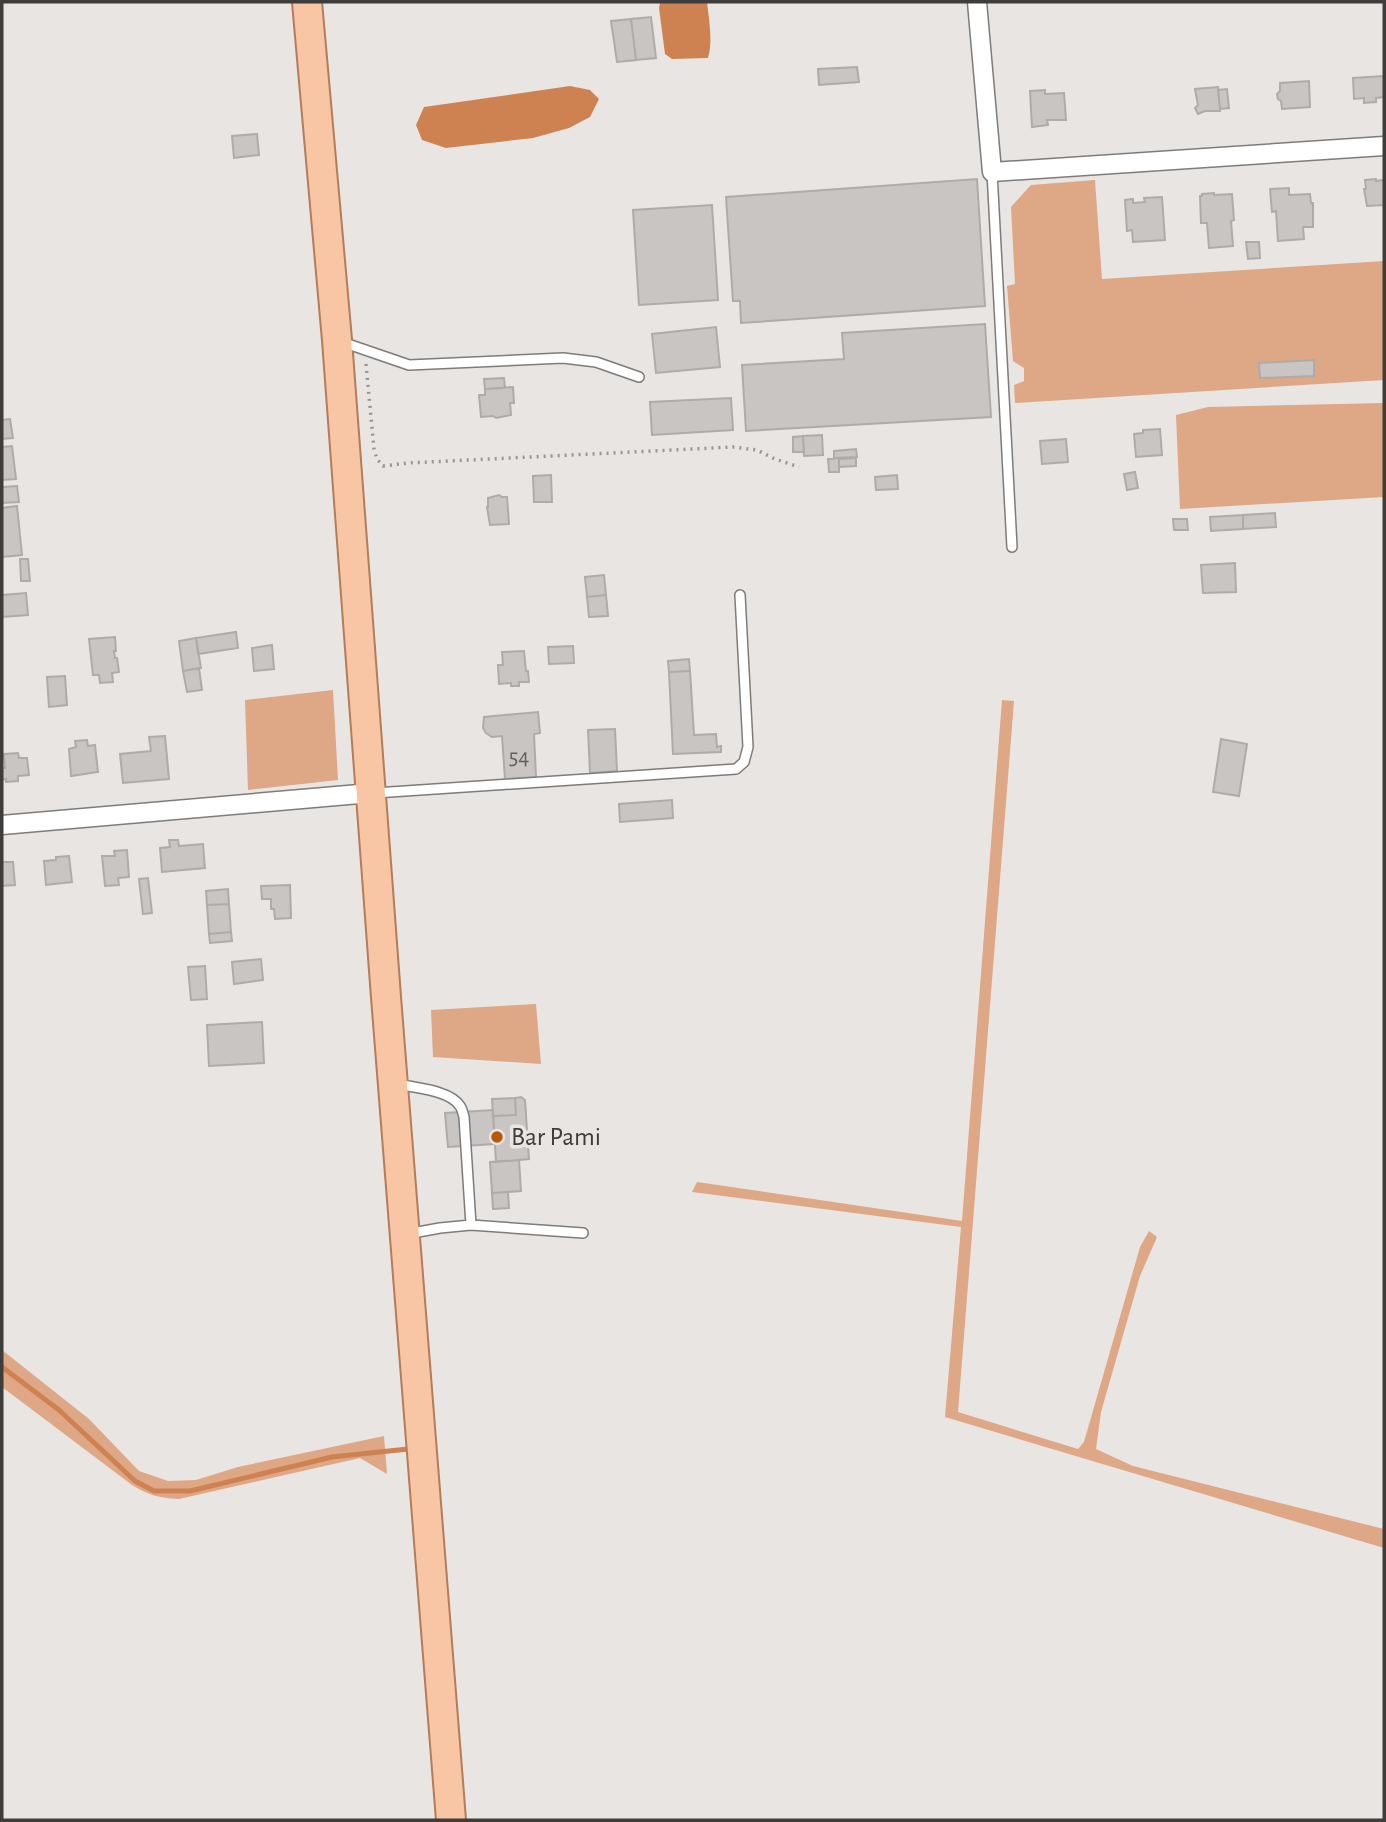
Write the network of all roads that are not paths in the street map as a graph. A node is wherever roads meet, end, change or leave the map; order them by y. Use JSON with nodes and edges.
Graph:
{"nodes":[{"id":1,"x":307,"y":2,"type":"edge"},
{"id":2,"x":977,"y":2,"type":"edge"},
{"id":3,"x":1384,"y":146,"type":"edge"},
{"id":4,"x":992,"y":172,"type":"junction"},
{"id":5,"x":350,"y":344,"type":"junction"},
{"id":6,"x":639,"y":377,"type":"dead end"},
{"id":7,"x":1012,"y":547,"type":"dead end"},
{"id":8,"x":740,"y":595,"type":"dead end"},
{"id":9,"x":371,"y":793,"type":"junction"},
{"id":10,"x":2,"y":825,"type":"edge"},
{"id":11,"x":394,"y":1083,"type":"junction"},
{"id":12,"x":471,"y":1225,"type":"junction"},
{"id":13,"x":583,"y":1233,"type":"dead end"},
{"id":14,"x":405,"y":1235,"type":"junction"},
{"id":15,"x":451,"y":1820,"type":"edge"}],
"edges":[{"from":1,"to":5,"type":"main road"},
{"from":2,"to":4,"type":"street"},
{"from":3,"to":4,"type":"street"},
{"from":4,"to":7,"type":"lane"},
{"from":5,"to":6,"type":"lane"},
{"from":5,"to":9,"type":"main road"},
{"from":8,"to":9,"type":"lane"},
{"from":9,"to":10,"type":"street"},
{"from":9,"to":11,"type":"main road"},
{"from":11,"to":12,"type":"lane"},
{"from":11,"to":14,"type":"main road"},
{"from":12,"to":13,"type":"lane"},
{"from":12,"to":14,"type":"lane"},
{"from":14,"to":15,"type":"main road"}]}
